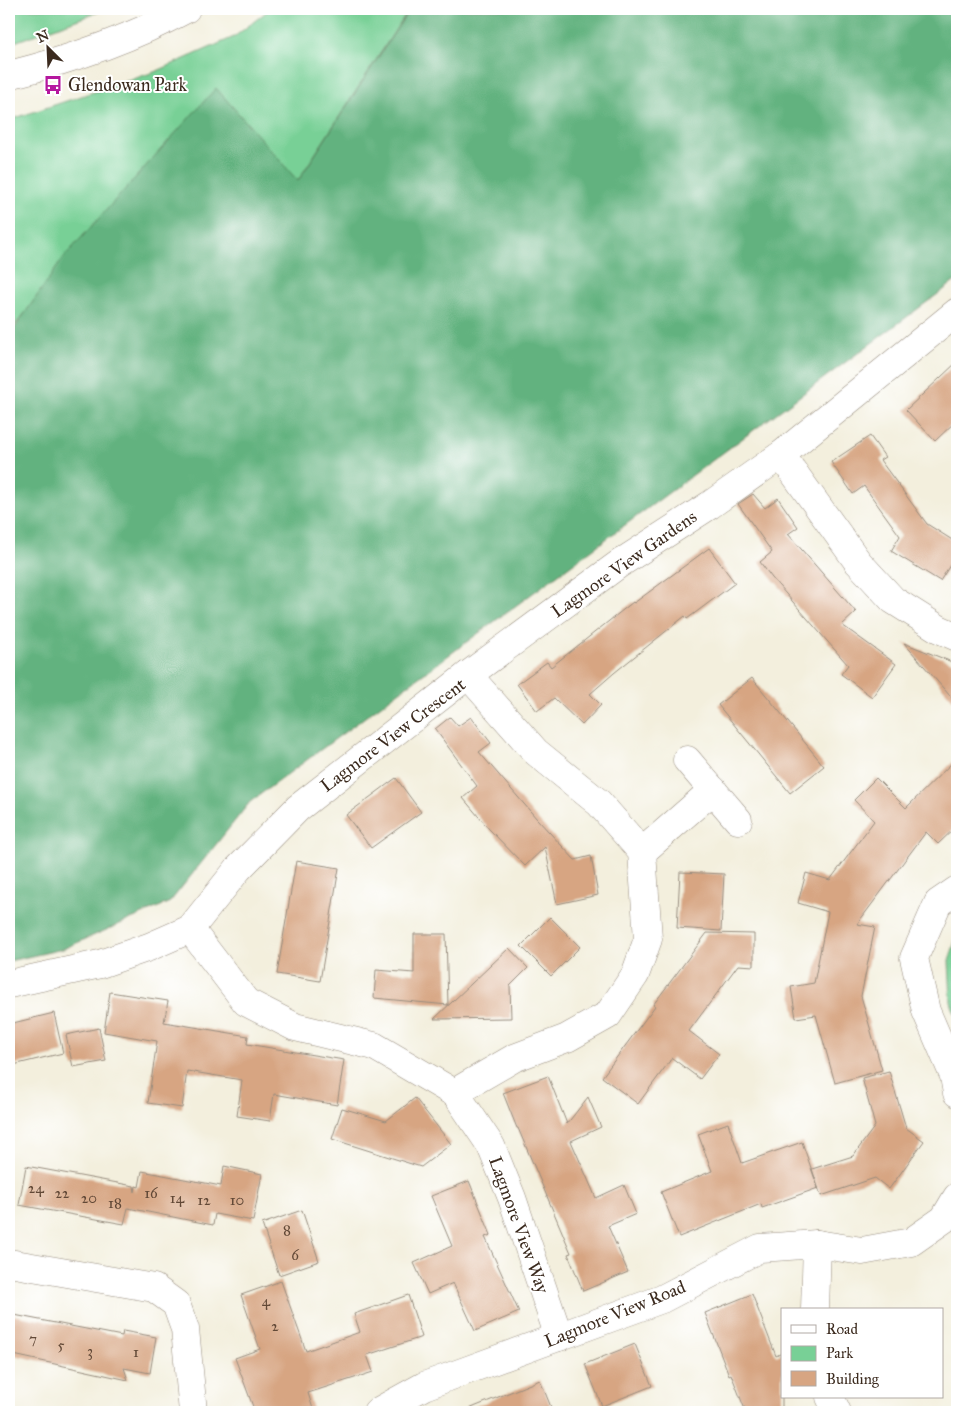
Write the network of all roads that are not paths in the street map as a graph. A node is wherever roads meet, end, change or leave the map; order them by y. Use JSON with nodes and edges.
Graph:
{"nodes":[{"id":1,"x":186,"y":9,"type":"edge"},
{"id":2,"x":9,"y":75,"type":"edge"},
{"id":3,"x":957,"y":312,"type":"edge"},
{"id":4,"x":781,"y":455,"type":"junction"},
{"id":5,"x":957,"y":637,"type":"edge"},
{"id":6,"x":468,"y":676,"type":"junction"},
{"id":7,"x":687,"y":760,"type":"dead end"},
{"id":8,"x":713,"y":790,"type":"junction"},
{"id":9,"x":738,"y":820,"type":"dead end"},
{"id":10,"x":642,"y":852,"type":"junction"},
{"id":11,"x":957,"y":890,"type":"edge"},
{"id":12,"x":190,"y":929,"type":"junction"},
{"id":13,"x":9,"y":984,"type":"edge"},
{"id":14,"x":957,"y":1093,"type":"edge"},
{"id":15,"x":456,"y":1094,"type":"junction"},
{"id":16,"x":957,"y":1198,"type":"edge"},
{"id":17,"x":817,"y":1244,"type":"junction"},
{"id":18,"x":9,"y":1263,"type":"edge"},
{"id":19,"x":815,"y":1308,"type":"edge"},
{"id":20,"x":559,"y":1337,"type":"junction"},
{"id":21,"x":830,"y":1398,"type":"edge"},
{"id":22,"x":193,"y":1412,"type":"edge"},
{"id":23,"x":377,"y":1412,"type":"edge"},
{"id":24,"x":837,"y":1412,"type":"edge"}],
"edges":[{"from":1,"to":2,"type":"street"},
{"from":3,"to":4,"type":"street","name":"Lagmore View Gardens"},
{"from":4,"to":5,"type":"street"},
{"from":4,"to":6,"type":"street","name":"Lagmore View Gardens"},
{"from":6,"to":10,"type":"street","name":"Lagmore View Crescent"},
{"from":6,"to":12,"type":"street","name":"Lagmore View Crescent"},
{"from":7,"to":8,"type":"street"},
{"from":8,"to":9,"type":"street"},
{"from":8,"to":10,"type":"street"},
{"from":10,"to":15,"type":"street"},
{"from":11,"to":14,"type":"street"},
{"from":12,"to":13,"type":"street"},
{"from":12,"to":15,"type":"street","name":"Lagmore View Way"},
{"from":15,"to":20,"type":"street","name":"Lagmore View Way"},
{"from":16,"to":17,"type":"street","name":"Lagmore View Road"},
{"from":17,"to":19,"type":"street"},
{"from":17,"to":20,"type":"street","name":"Lagmore View Road"},
{"from":18,"to":22,"type":"street"},
{"from":20,"to":23,"type":"street","name":"Lagmore View Road"},
{"from":21,"to":24,"type":"street"}]}
